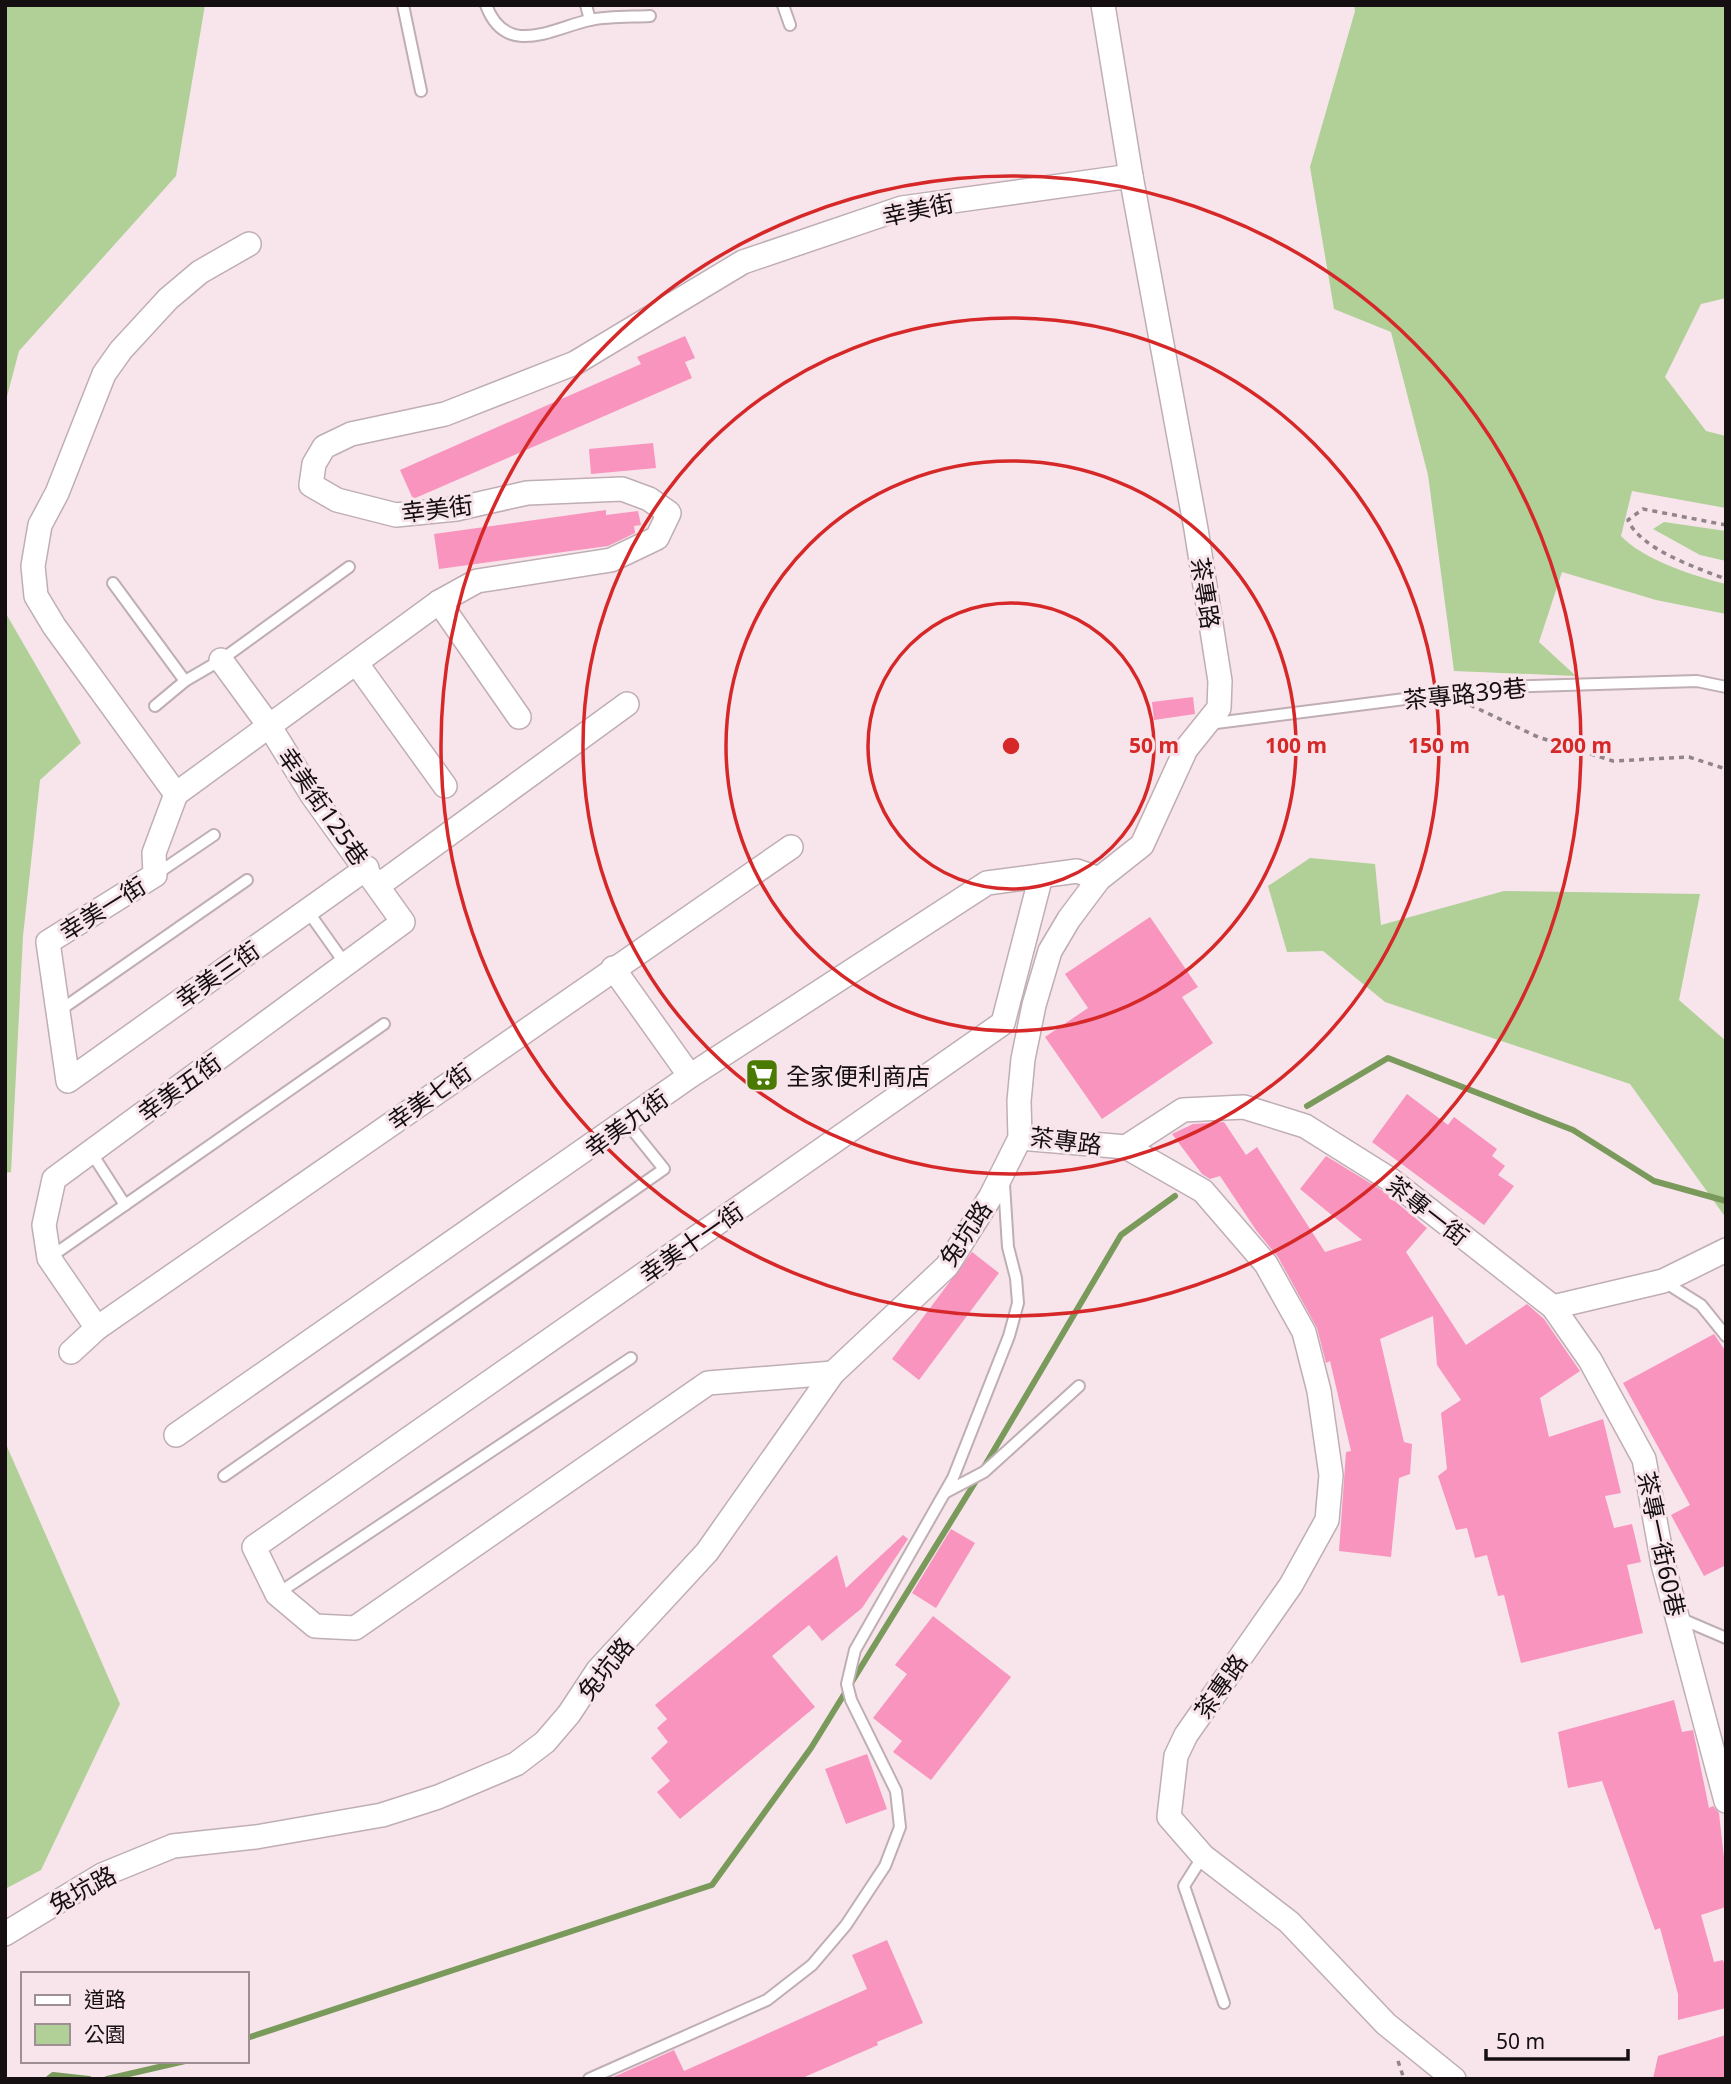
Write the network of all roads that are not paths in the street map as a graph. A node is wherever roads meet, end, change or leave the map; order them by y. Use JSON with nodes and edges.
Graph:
{"nodes":[{"id":1,"x":403,"y":5,"type":"edge"},
{"id":2,"x":486,"y":5,"type":"edge"},
{"id":3,"x":586,"y":5,"type":"edge"},
{"id":4,"x":783,"y":5,"type":"edge"},
{"id":5,"x":1103,"y":5,"type":"edge"},
{"id":6,"x":650,"y":16,"type":"dead end"},
{"id":7,"x":590,"y":20,"type":"junction"},
{"id":8,"x":790,"y":25,"type":"dead end"},
{"id":9,"x":421,"y":91,"type":"dead end"},
{"id":10,"x":1131,"y":176,"type":"junction"},
{"id":11,"x":249,"y":244,"type":"dead end"},
{"id":12,"x":349,"y":567,"type":"dead end"},
{"id":13,"x":113,"y":583,"type":"dead end"},
{"id":14,"x":439,"y":601,"type":"junction"},
{"id":15,"x":221,"y":660,"type":"junction"},
{"id":16,"x":357,"y":664,"type":"junction"},
{"id":17,"x":186,"y":681,"type":"junction"},
{"id":18,"x":1726,"y":687,"type":"edge"},
{"id":19,"x":627,"y":705,"type":"dead end"},
{"id":20,"x":155,"y":706,"type":"dead end"},
{"id":21,"x":519,"y":717,"type":"dead end"},
{"id":22,"x":1205,"y":724,"type":"junction"},
{"id":23,"x":270,"y":727,"type":"junction"},
{"id":24,"x":445,"y":786,"type":"dead end"},
{"id":25,"x":176,"y":794,"type":"junction"},
{"id":26,"x":214,"y":835,"type":"dead end"},
{"id":27,"x":791,"y":847,"type":"dead end"},
{"id":28,"x":155,"y":875,"type":"junction"},
{"id":29,"x":1041,"y":876,"type":"junction"},
{"id":30,"x":373,"y":877,"type":"junction"},
{"id":31,"x":1099,"y":879,"type":"junction"},
{"id":32,"x":247,"y":880,"type":"dead end"},
{"id":33,"x":307,"y":910,"type":"junction"},
{"id":34,"x":346,"y":965,"type":"junction"},
{"id":35,"x":612,"y":968,"type":"junction"},
{"id":36,"x":59,"y":1011,"type":"junction"},
{"id":37,"x":384,"y":1024,"type":"dead end"},
{"id":38,"x":691,"y":1076,"type":"junction"},
{"id":39,"x":627,"y":1123,"type":"junction"},
{"id":40,"x":1020,"y":1138,"type":"junction"},
{"id":41,"x":1126,"y":1147,"type":"junction"},
{"id":42,"x":91,"y":1152,"type":"junction"},
{"id":43,"x":1004,"y":1170,"type":"junction"},
{"id":44,"x":125,"y":1205,"type":"junction"},
{"id":45,"x":1726,"y":1250,"type":"edge"},
{"id":46,"x":49,"y":1258,"type":"junction"},
{"id":47,"x":1662,"y":1281,"type":"junction"},
{"id":48,"x":1553,"y":1307,"type":"junction"},
{"id":49,"x":97,"y":1328,"type":"junction"},
{"id":50,"x":1726,"y":1336,"type":"edge"},
{"id":51,"x":71,"y":1352,"type":"dead end"},
{"id":52,"x":631,"y":1357,"type":"dead end"},
{"id":53,"x":833,"y":1373,"type":"junction"},
{"id":54,"x":1079,"y":1386,"type":"dead end"},
{"id":55,"x":176,"y":1435,"type":"dead end"},
{"id":56,"x":224,"y":1476,"type":"dead end"},
{"id":57,"x":946,"y":1492,"type":"junction"},
{"id":58,"x":277,"y":1594,"type":"junction"},
{"id":59,"x":1678,"y":1617,"type":"junction"},
{"id":60,"x":1726,"y":1638,"type":"edge"},
{"id":61,"x":1726,"y":1801,"type":"edge"},
{"id":62,"x":1203,"y":1856,"type":"junction"},
{"id":63,"x":5,"y":1934,"type":"edge"},
{"id":64,"x":1224,"y":2003,"type":"dead end"},
{"id":65,"x":589,"y":2079,"type":"edge"},
{"id":66,"x":1454,"y":2079,"type":"edge"}],
"edges":[{"from":1,"to":9,"type":"lane"},
{"from":2,"to":7,"type":"lane"},
{"from":3,"to":7,"type":"lane"},
{"from":4,"to":8,"type":"lane"},
{"from":5,"to":10,"type":"street","name":"茶專路"},
{"from":6,"to":7,"type":"lane"},
{"from":10,"to":14,"type":"street","name":"幸美街"},
{"from":10,"to":22,"type":"street","name":"茶專路"},
{"from":11,"to":25,"type":"street"},
{"from":12,"to":15,"type":"lane"},
{"from":13,"to":17,"type":"lane"},
{"from":14,"to":16,"type":"street","name":"幸美街"},
{"from":14,"to":21,"type":"street"},
{"from":15,"to":17,"type":"lane"},
{"from":15,"to":23,"type":"street","name":"幸美街125巷"},
{"from":16,"to":23,"type":"street","name":"幸美街"},
{"from":16,"to":24,"type":"street"},
{"from":17,"to":20,"type":"lane"},
{"from":18,"to":22,"type":"lane","name":"茶專路39巷"},
{"from":19,"to":30,"type":"street","name":"幸美三街"},
{"from":22,"to":31,"type":"street","name":"茶專路"},
{"from":23,"to":25,"type":"street","name":"幸美街"},
{"from":23,"to":30,"type":"street","name":"幸美街125巷"},
{"from":25,"to":28,"type":"street","name":"幸美一街"},
{"from":26,"to":28,"type":"lane"},
{"from":27,"to":35,"type":"street","name":"幸美七街"},
{"from":28,"to":36,"type":"street","name":"幸美一街"},
{"from":29,"to":31,"type":"street","name":"幸美九街"},
{"from":29,"to":38,"type":"street","name":"幸美九街"},
{"from":29,"to":58,"type":"street","name":"幸美十一街"},
{"from":30,"to":33,"type":"street","name":"幸美三街"},
{"from":30,"to":34,"type":"street","name":"幸美五街"},
{"from":31,"to":40,"type":"street","name":"茶專路"},
{"from":32,"to":36,"type":"lane"},
{"from":33,"to":34,"type":"lane"},
{"from":33,"to":36,"type":"street","name":"幸美三街"},
{"from":34,"to":42,"type":"street","name":"幸美五街"},
{"from":35,"to":38,"type":"street"},
{"from":35,"to":49,"type":"street","name":"幸美七街"},
{"from":37,"to":44,"type":"lane"},
{"from":38,"to":39,"type":"street","name":"幸美九街"},
{"from":39,"to":55,"type":"street","name":"幸美九街"},
{"from":39,"to":56,"type":"lane"},
{"from":40,"to":41,"type":"street","name":"茶專路"},
{"from":40,"to":43,"type":"street","name":"兔坑路"},
{"from":41,"to":48,"type":"street","name":"茶專一街"},
{"from":41,"to":62,"type":"street","name":"茶專路"},
{"from":42,"to":44,"type":"lane"},
{"from":42,"to":46,"type":"street","name":"幸美五街"},
{"from":43,"to":53,"type":"street","name":"兔坑路"},
{"from":43,"to":57,"type":"lane"},
{"from":44,"to":46,"type":"lane"},
{"from":45,"to":47,"type":"street"},
{"from":46,"to":49,"type":"street","name":"幸美五街"},
{"from":47,"to":48,"type":"street"},
{"from":47,"to":50,"type":"lane"},
{"from":48,"to":59,"type":"street","name":"茶專一街60巷"},
{"from":49,"to":51,"type":"street","name":"幸美七街"},
{"from":52,"to":58,"type":"lane"},
{"from":53,"to":58,"type":"street"},
{"from":53,"to":63,"type":"street","name":"兔坑路"},
{"from":54,"to":57,"type":"lane"},
{"from":57,"to":65,"type":"lane"},
{"from":59,"to":60,"type":"lane"},
{"from":59,"to":61,"type":"street","name":"茶專一街60巷"},
{"from":62,"to":64,"type":"lane"},
{"from":62,"to":66,"type":"street","name":"茶專路"}]}
